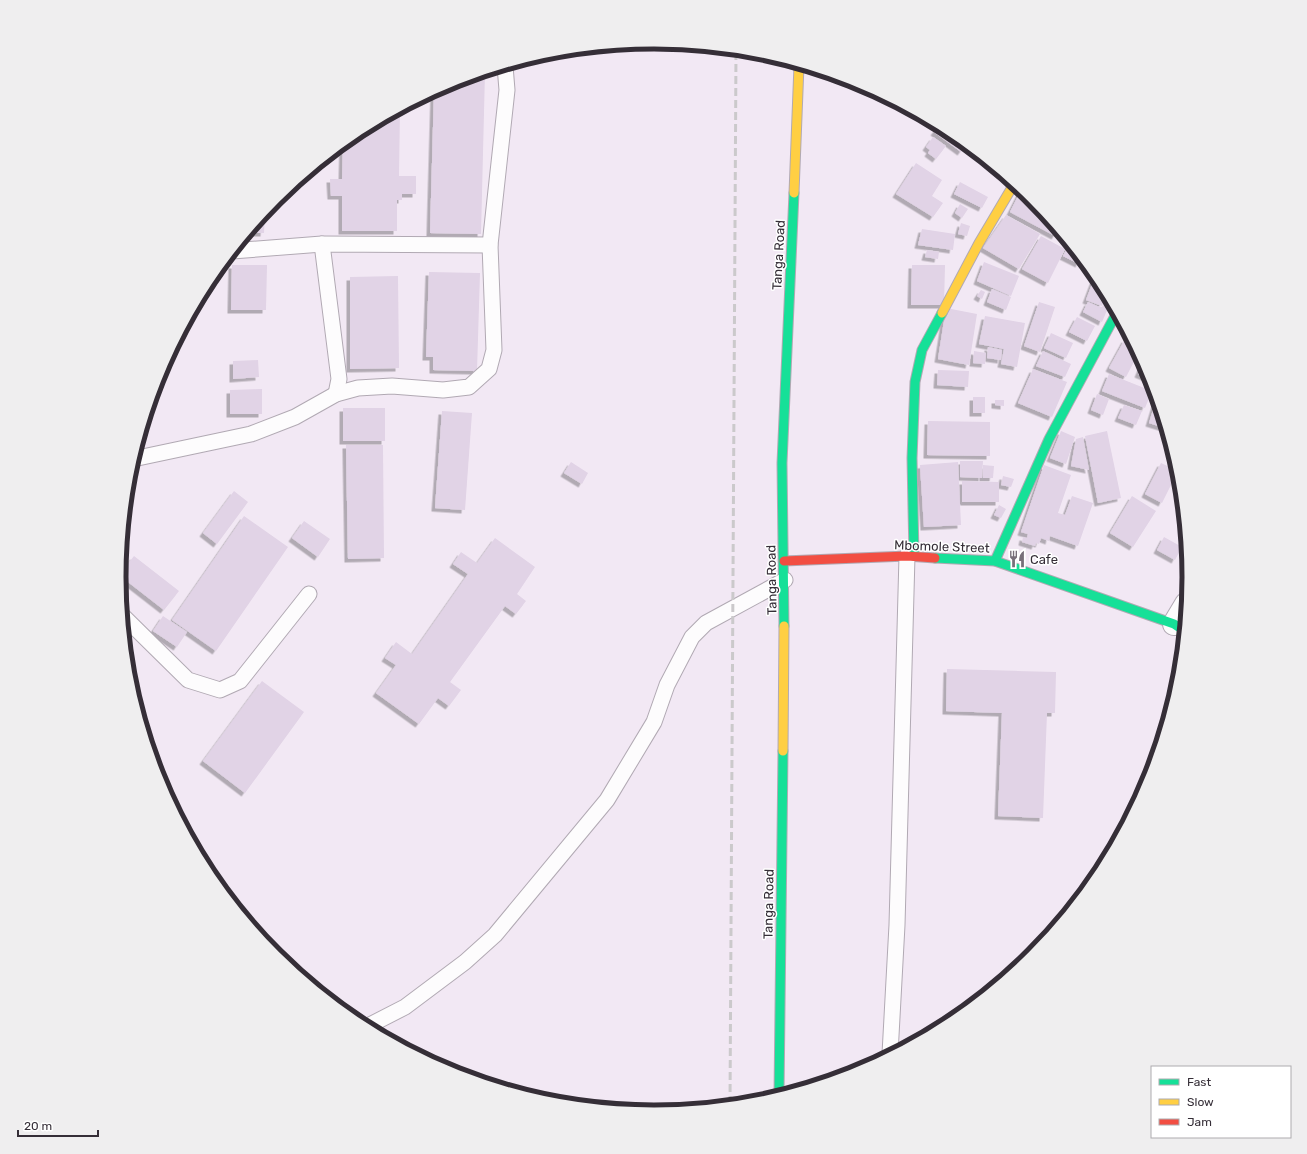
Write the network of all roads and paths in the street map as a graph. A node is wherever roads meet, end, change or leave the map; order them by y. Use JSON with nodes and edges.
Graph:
{"nodes":[{"id":1,"x":799,"y":70,"type":"edge"},
{"id":2,"x":505,"y":71,"type":"edge"},
{"id":3,"x":1011,"y":189,"type":"edge"},
{"id":4,"x":322,"y":244,"type":"junction"},
{"id":5,"x":490,"y":245,"type":"junction"},
{"id":6,"x":240,"y":250,"type":"edge"},
{"id":7,"x":1114,"y":318,"type":"edge"},
{"id":8,"x":336,"y":394,"type":"junction"},
{"id":9,"x":139,"y":458,"type":"edge"},
{"id":10,"x":910,"y":556,"type":"junction"},
{"id":11,"x":995,"y":561,"type":"junction"},
{"id":12,"x":784,"y":562,"type":"junction"},
{"id":13,"x":785,"y":580,"type":"junction"},
{"id":14,"x":309,"y":594,"type":"dead end"},
{"id":15,"x":128,"y":621,"type":"edge"},
{"id":16,"x":1179,"y":627,"type":"edge"},
{"id":17,"x":372,"y":1024,"type":"edge"},
{"id":18,"x":890,"y":1049,"type":"edge"},
{"id":19,"x":779,"y":1090,"type":"edge"}],
"edges":[{"from":1,"to":12,"type":"main road","name":"Tanga Road"},
{"from":2,"to":5,"type":"lane"},
{"from":3,"to":10,"type":"main road"},
{"from":4,"to":5,"type":"lane"},
{"from":4,"to":6,"type":"lane"},
{"from":4,"to":8,"type":"lane"},
{"from":5,"to":8,"type":"lane"},
{"from":7,"to":11,"type":"main road"},
{"from":8,"to":9,"type":"lane"},
{"from":10,"to":11,"type":"main road","name":"Mbomole Street"},
{"from":10,"to":12,"type":"main road","name":"Mbomole Street"},
{"from":10,"to":18,"type":"lane"},
{"from":11,"to":16,"type":"main road","name":"Mbomole Street"},
{"from":12,"to":13,"type":"main road","name":"Tanga Road"},
{"from":13,"to":17,"type":"lane"},
{"from":13,"to":19,"type":"main road","name":"Tanga Road"},
{"from":14,"to":15,"type":"lane"}]}
